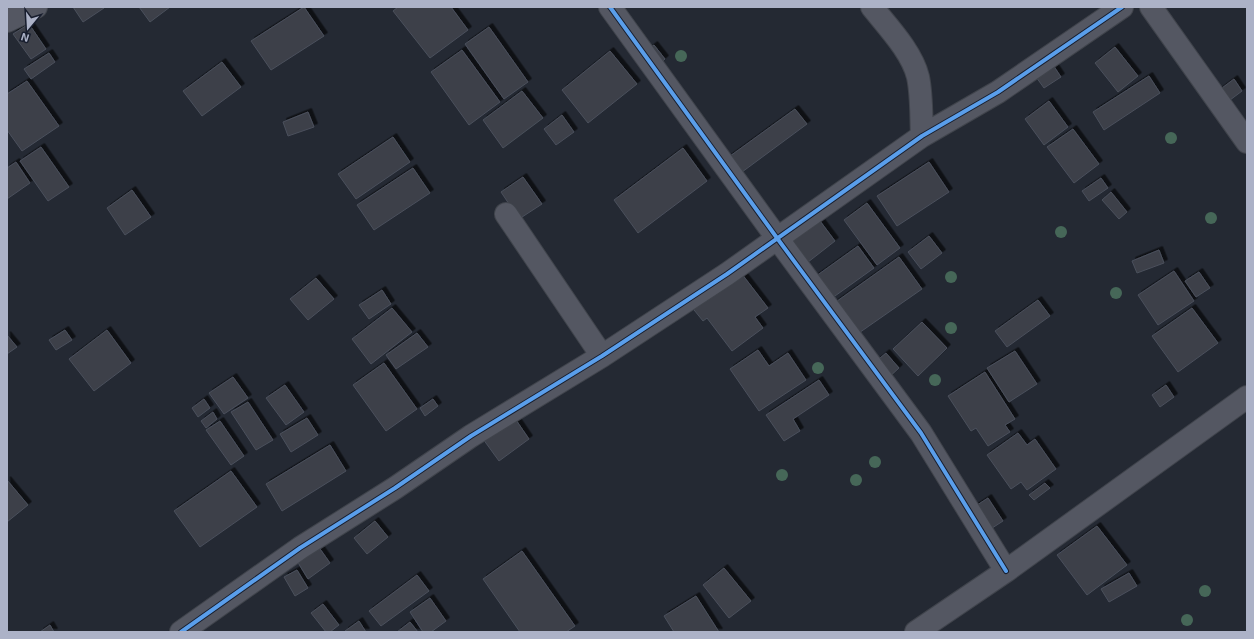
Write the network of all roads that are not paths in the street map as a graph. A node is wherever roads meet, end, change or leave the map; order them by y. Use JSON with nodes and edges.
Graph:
{"nodes":[{"id":1,"x":36,"y":7,"type":"edge"},
{"id":2,"x":610,"y":7,"type":"edge"},
{"id":3,"x":872,"y":7,"type":"edge"},
{"id":4,"x":1122,"y":7,"type":"edge"},
{"id":5,"x":1151,"y":7,"type":"edge"},
{"id":6,"x":7,"y":21,"type":"edge"},
{"id":7,"x":922,"y":136,"type":"junction"},
{"id":8,"x":1247,"y":142,"type":"edge"},
{"id":9,"x":506,"y":214,"type":"dead end"},
{"id":10,"x":777,"y":238,"type":"junction"},
{"id":11,"x":602,"y":356,"type":"junction"},
{"id":12,"x":1247,"y":397,"type":"edge"},
{"id":13,"x":1006,"y":571,"type":"junction"},
{"id":14,"x":181,"y":632,"type":"edge"},
{"id":15,"x":916,"y":632,"type":"edge"}],
"edges":[{"from":1,"to":6,"type":"street"},
{"from":2,"to":10,"type":"street"},
{"from":3,"to":7,"type":"street"},
{"from":4,"to":7,"type":"street"},
{"from":5,"to":8,"type":"street"},
{"from":7,"to":10,"type":"street"},
{"from":9,"to":11,"type":"street"},
{"from":10,"to":11,"type":"street"},
{"from":10,"to":13,"type":"street"},
{"from":11,"to":14,"type":"street"},
{"from":12,"to":13,"type":"street"},
{"from":13,"to":15,"type":"street"}]}
